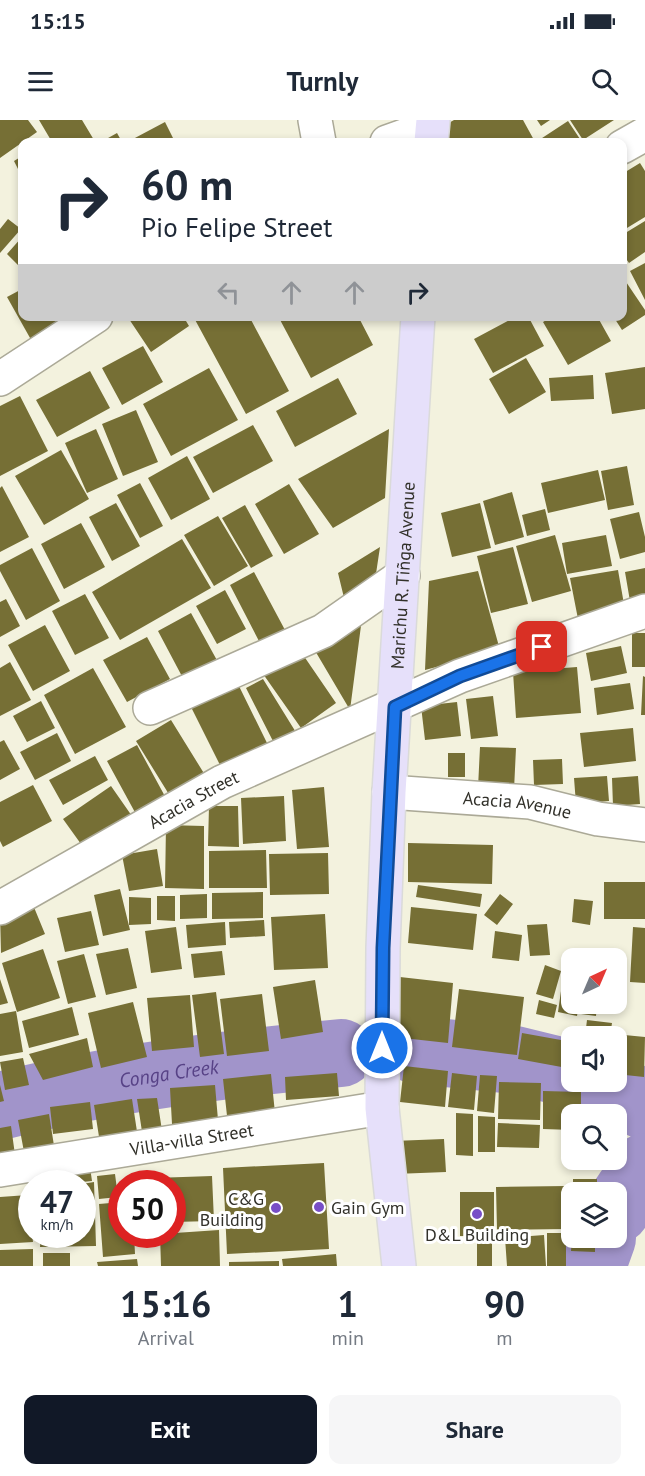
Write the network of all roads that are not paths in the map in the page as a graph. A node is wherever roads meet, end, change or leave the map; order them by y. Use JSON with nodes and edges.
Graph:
{"nodes":[{"id":1,"x":315,"y":120,"type":"edge"},
{"id":2,"x":432,"y":130,"type":"edge"},
{"id":3,"x":645,"y":134,"type":"edge"},
{"id":4,"x":318,"y":138,"type":"edge"},
{"id":5,"x":402,"y":138,"type":"edge"},
{"id":6,"x":627,"y":144,"type":"edge"},
{"id":7,"x":88,"y":321,"type":"edge"},
{"id":8,"x":418,"y":321,"type":"edge"},
{"id":9,"x":0,"y":379,"type":"edge"},
{"id":10,"x":403,"y":575,"type":"junction"},
{"id":11,"x":645,"y":611,"type":"edge"},
{"id":12,"x":395,"y":707,"type":"junction"},
{"id":13,"x":150,"y":708,"type":"dead end"},
{"id":14,"x":389,"y":792,"type":"junction"},
{"id":15,"x":645,"y":825,"type":"edge"},
{"id":16,"x":0,"y":908,"type":"edge"},
{"id":17,"x":382,"y":1108,"type":"junction"},
{"id":18,"x":0,"y":1170,"type":"edge"},
{"id":19,"x":399,"y":1266,"type":"edge"}],
"edges":[{"from":1,"to":4,"type":"street"},
{"from":2,"to":5,"type":"street"},
{"from":3,"to":6,"type":"street"},
{"from":7,"to":9,"type":"street"},
{"from":8,"to":10,"type":"main road","name":"Marichu R. Tiñga Avenue"},
{"from":10,"to":12,"type":"main road","name":"Marichu R. Tiñga Avenue"},
{"from":10,"to":13,"type":"street"},
{"from":11,"to":12,"type":"street","name":"Acacia Street"},
{"from":12,"to":14,"type":"main road","name":"Marichu R. Tiñga Avenue"},
{"from":12,"to":16,"type":"street","name":"Acacia Street"},
{"from":14,"to":15,"type":"street","name":"Acacia Avenue"},
{"from":14,"to":17,"type":"main road","name":"Marichu R. Tiñga Avenue"},
{"from":17,"to":18,"type":"street","name":"Villa-villa Street"},
{"from":17,"to":19,"type":"main road","name":"Marichu R. Tiñga Avenue"}]}
